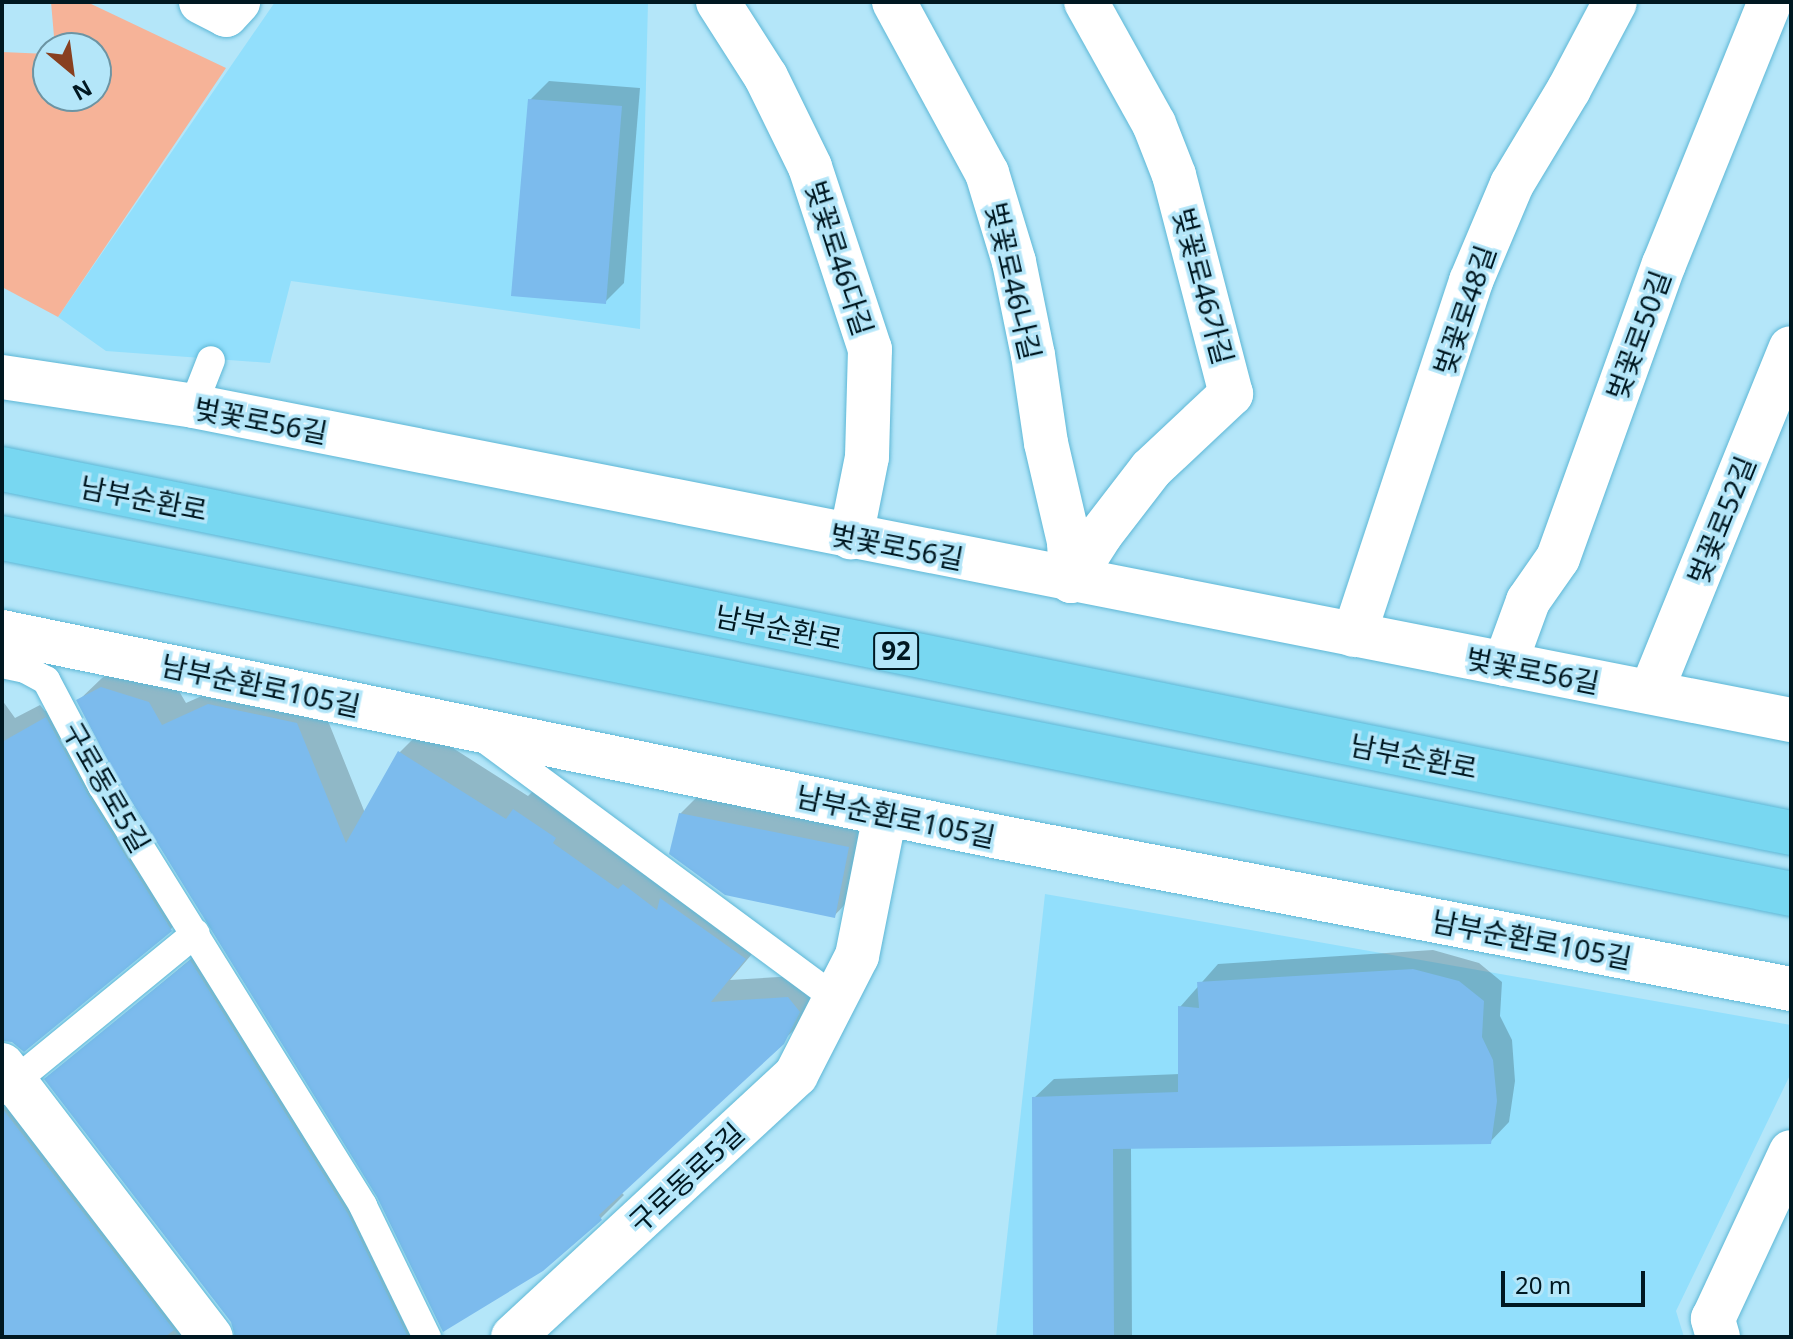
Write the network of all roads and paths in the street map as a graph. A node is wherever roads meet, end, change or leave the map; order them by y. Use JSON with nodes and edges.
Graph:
{"nodes":[{"id":1,"x":718,"y":2,"type":"edge"},
{"id":2,"x":894,"y":2,"type":"edge"},
{"id":3,"x":1086,"y":2,"type":"edge"},
{"id":4,"x":1615,"y":2,"type":"edge"},
{"id":5,"x":1770,"y":2,"type":"edge"},
{"id":6,"x":1791,"y":348,"type":"edge"},
{"id":7,"x":211,"y":360,"type":"dead end"},
{"id":8,"x":2,"y":377,"type":"edge"},
{"id":9,"x":193,"y":406,"type":"junction"},
{"id":10,"x":2,"y":469,"type":"edge"},
{"id":11,"x":851,"y":537,"type":"junction"},
{"id":12,"x":2,"y":538,"type":"edge"},
{"id":13,"x":1071,"y":581,"type":"junction"},
{"id":14,"x":2,"y":632,"type":"edge"},
{"id":15,"x":1354,"y":635,"type":"junction"},
{"id":16,"x":2,"y":664,"type":"edge"},
{"id":17,"x":1505,"y":664,"type":"junction"},
{"id":18,"x":1651,"y":692,"type":"junction"},
{"id":19,"x":1791,"y":720,"type":"edge"},
{"id":20,"x":471,"y":728,"type":"junction"},
{"id":21,"x":885,"y":814,"type":"junction"},
{"id":22,"x":1791,"y":833,"type":"edge"},
{"id":23,"x":1791,"y":894,"type":"edge"},
{"id":24,"x":196,"y":933,"type":"junction"},
{"id":25,"x":1791,"y":989,"type":"edge"},
{"id":26,"x":835,"y":998,"type":"junction"},
{"id":27,"x":6,"y":1079,"type":"edge"},
{"id":28,"x":1791,"y":1152,"type":"edge"},
{"id":29,"x":211,"y":1337,"type":"edge"},
{"id":30,"x":427,"y":1337,"type":"edge"},
{"id":31,"x":513,"y":1337,"type":"edge"},
{"id":32,"x":1718,"y":1337,"type":"edge"}],
"edges":[{"from":1,"to":11,"type":"street","name":"벚꽃로46다길"},
{"from":2,"to":13,"type":"street","name":"벚꽃로46나길"},
{"from":3,"to":13,"type":"street","name":"벚꽃로46가길"},
{"from":4,"to":15,"type":"street","name":"벚꽃로48길"},
{"from":5,"to":17,"type":"street","name":"벚꽃로50길"},
{"from":6,"to":18,"type":"street","name":"벚꽃로52길"},
{"from":7,"to":9,"type":"lane"},
{"from":8,"to":9,"type":"street","name":"벚꽃로56길"},
{"from":9,"to":11,"type":"street","name":"벚꽃로56길"},
{"from":10,"to":22,"type":"main road","name":"남부순환로","number":"92"},
{"from":11,"to":13,"type":"street","name":"벚꽃로56길"},
{"from":12,"to":23,"type":"main road","number":"92"},
{"from":13,"to":15,"type":"street","name":"벚꽃로56길"},
{"from":14,"to":20,"type":"street","name":"남부순환로105길"},
{"from":15,"to":17,"type":"street","name":"벚꽃로56길"},
{"from":16,"to":24,"type":"lane","name":"구로동로5길"},
{"from":17,"to":18,"type":"street","name":"벚꽃로56길"},
{"from":18,"to":19,"type":"street","name":"벚꽃로56길"},
{"from":20,"to":21,"type":"street","name":"남부순환로105길"},
{"from":20,"to":26,"type":"lane"},
{"from":21,"to":25,"type":"street","name":"남부순환로105길"},
{"from":21,"to":26,"type":"street","name":"구로동로5길"},
{"from":24,"to":27,"type":"lane"},
{"from":24,"to":30,"type":"lane","name":"구로동로5길"},
{"from":26,"to":31,"type":"street","name":"구로동로5길"},
{"from":27,"to":29,"type":"street"},
{"from":28,"to":32,"type":"street"}]}
